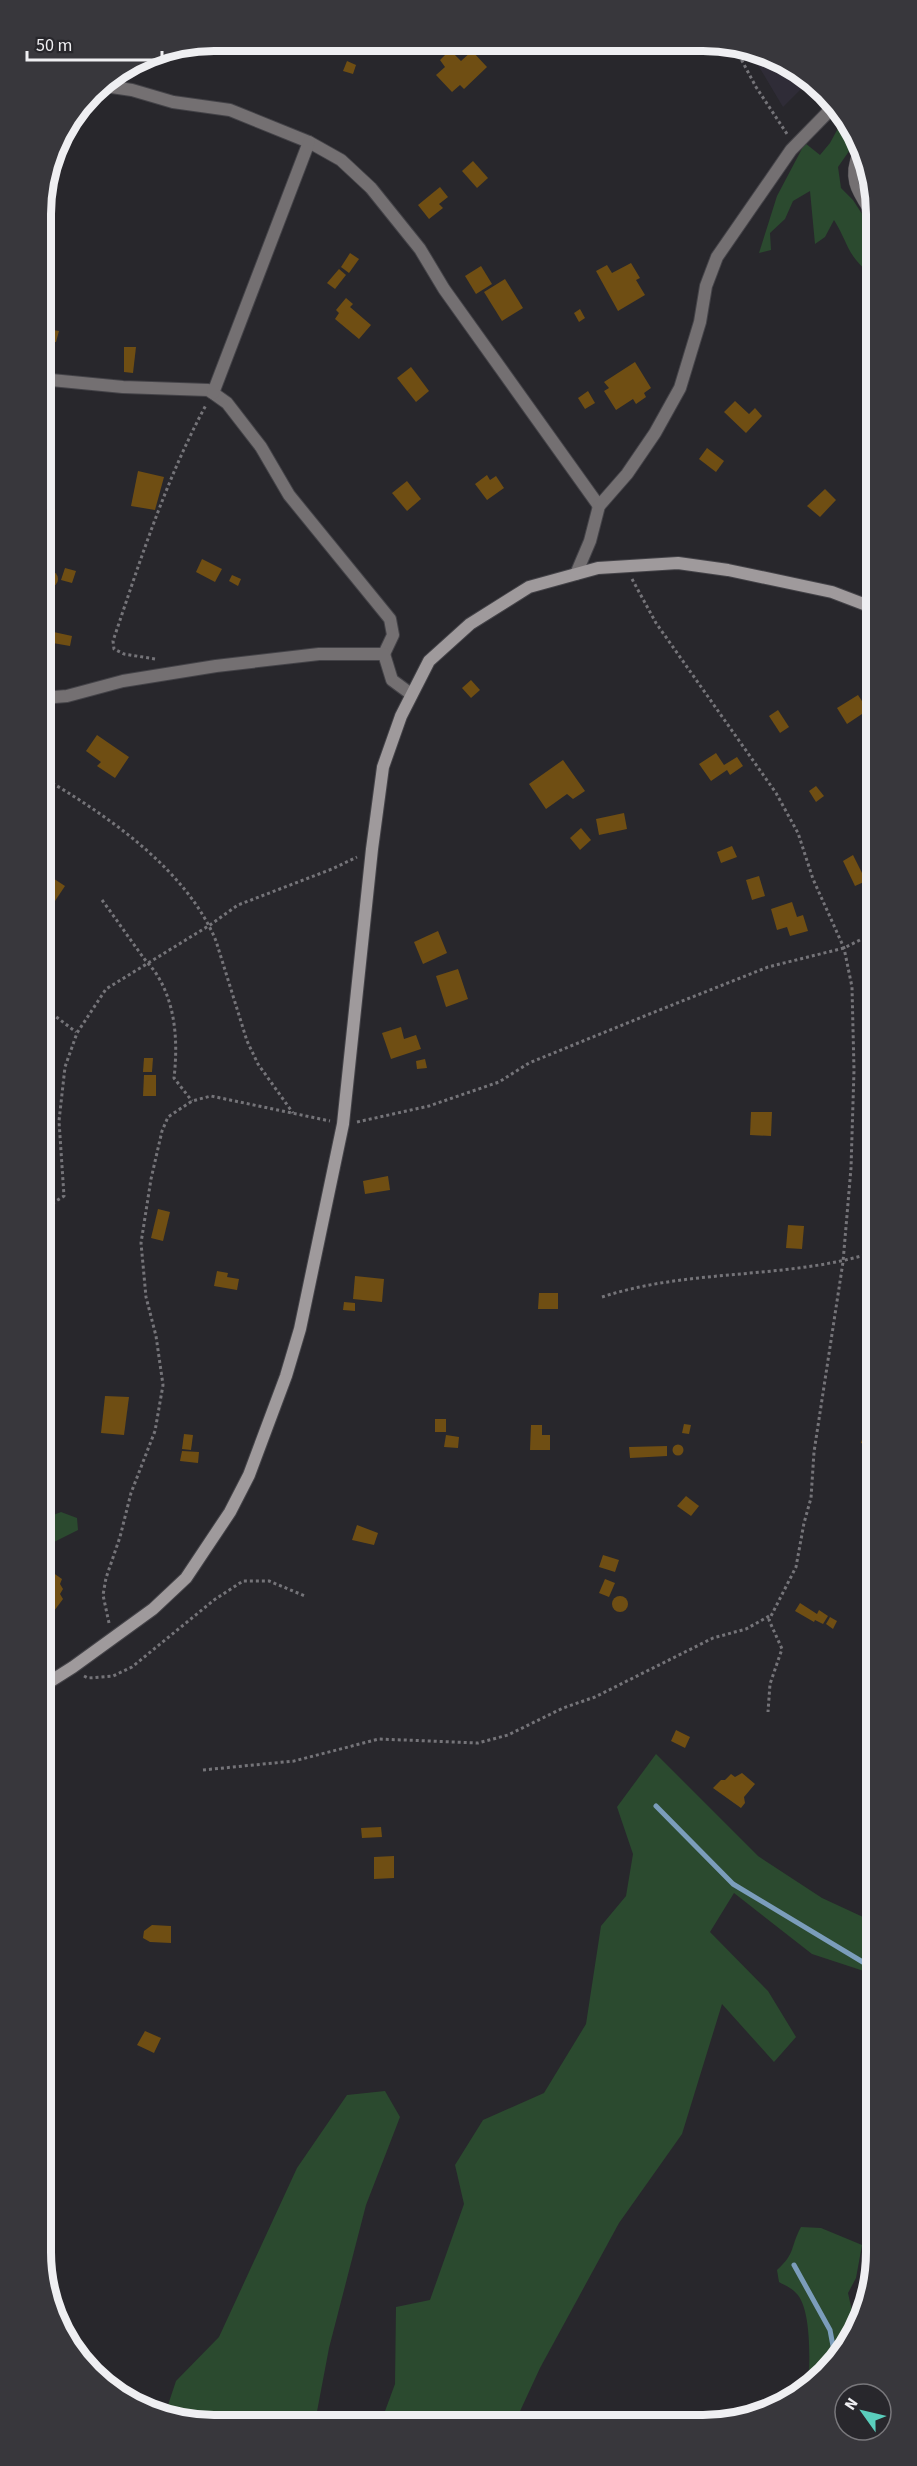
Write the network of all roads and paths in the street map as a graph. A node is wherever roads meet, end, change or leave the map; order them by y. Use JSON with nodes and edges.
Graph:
{"nodes":[{"id":1,"x":739,"y":55,"type":"edge"},
{"id":2,"x":112,"y":87,"type":"edge"},
{"id":3,"x":829,"y":111,"type":"edge"},
{"id":4,"x":309,"y":142,"type":"junction"},
{"id":5,"x":791,"y":150,"type":"junction"},
{"id":6,"x":855,"y":158,"type":"edge"},
{"id":7,"x":866,"y":207,"type":"edge"},
{"id":8,"x":51,"y":380,"type":"edge"},
{"id":9,"x":213,"y":393,"type":"junction"},
{"id":10,"x":598,"y":506,"type":"junction"},
{"id":11,"x":626,"y":567,"type":"junction"},
{"id":12,"x":576,"y":574,"type":"junction"},
{"id":13,"x":866,"y":605,"type":"edge"},
{"id":14,"x":384,"y":654,"type":"junction"},
{"id":15,"x":160,"y":660,"type":"dead end"},
{"id":16,"x":411,"y":694,"type":"junction"},
{"id":17,"x":51,"y":697,"type":"edge"},
{"id":18,"x":51,"y":782,"type":"edge"},
{"id":19,"x":372,"y":849,"type":"junction"},
{"id":20,"x":102,"y":900,"type":"dead end"},
{"id":21,"x":210,"y":925,"type":"junction"},
{"id":22,"x":866,"y":937,"type":"edge"},
{"id":23,"x":844,"y":948,"type":"junction"},
{"id":24,"x":147,"y":963,"type":"junction"},
{"id":25,"x":51,"y":1013,"type":"edge"},
{"id":26,"x":77,"y":1033,"type":"junction"},
{"id":27,"x":192,"y":1101,"type":"junction"},
{"id":28,"x":294,"y":1114,"type":"junction"},
{"id":29,"x":343,"y":1124,"type":"junction"},
{"id":30,"x":51,"y":1204,"type":"edge"},
{"id":31,"x":866,"y":1255,"type":"edge"},
{"id":32,"x":843,"y":1262,"type":"junction"},
{"id":33,"x":602,"y":1297,"type":"dead end"},
{"id":34,"x":305,"y":1596,"type":"dead end"},
{"id":35,"x":772,"y":1614,"type":"junction"},
{"id":36,"x":113,"y":1639,"type":"junction"},
{"id":37,"x":73,"y":1667,"type":"junction"},
{"id":38,"x":51,"y":1681,"type":"edge"},
{"id":39,"x":768,"y":1712,"type":"dead end"},
{"id":40,"x":203,"y":1770,"type":"dead end"}],
"edges":[{"from":1,"to":5,"type":"path"},
{"from":2,"to":4,"type":"street"},
{"from":3,"to":5,"type":"street"},
{"from":4,"to":9,"type":"street"},
{"from":4,"to":10,"type":"street"},
{"from":5,"to":10,"type":"street"},
{"from":6,"to":7,"type":"lane"},
{"from":8,"to":9,"type":"street"},
{"from":9,"to":14,"type":"street"},
{"from":9,"to":15,"type":"path"},
{"from":10,"to":12,"type":"street"},
{"from":11,"to":12,"type":"main road"},
{"from":11,"to":13,"type":"main road"},
{"from":11,"to":23,"type":"path"},
{"from":12,"to":16,"type":"main road"},
{"from":14,"to":16,"type":"street"},
{"from":14,"to":17,"type":"street"},
{"from":16,"to":19,"type":"main road"},
{"from":18,"to":21,"type":"path"},
{"from":19,"to":21,"type":"path"},
{"from":19,"to":29,"type":"main road"},
{"from":20,"to":24,"type":"path"},
{"from":21,"to":24,"type":"path"},
{"from":21,"to":28,"type":"path"},
{"from":22,"to":23,"type":"path"},
{"from":23,"to":29,"type":"path"},
{"from":23,"to":32,"type":"path"},
{"from":24,"to":26,"type":"path"},
{"from":24,"to":27,"type":"path"},
{"from":25,"to":26,"type":"path"},
{"from":26,"to":30,"type":"path"},
{"from":27,"to":28,"type":"path"},
{"from":27,"to":36,"type":"path"},
{"from":28,"to":29,"type":"path"},
{"from":29,"to":36,"type":"main road"},
{"from":31,"to":32,"type":"path"},
{"from":32,"to":33,"type":"path"},
{"from":32,"to":35,"type":"path"},
{"from":34,"to":37,"type":"path"},
{"from":35,"to":39,"type":"path"},
{"from":35,"to":40,"type":"path"},
{"from":36,"to":37,"type":"main road"},
{"from":37,"to":38,"type":"main road"}]}
